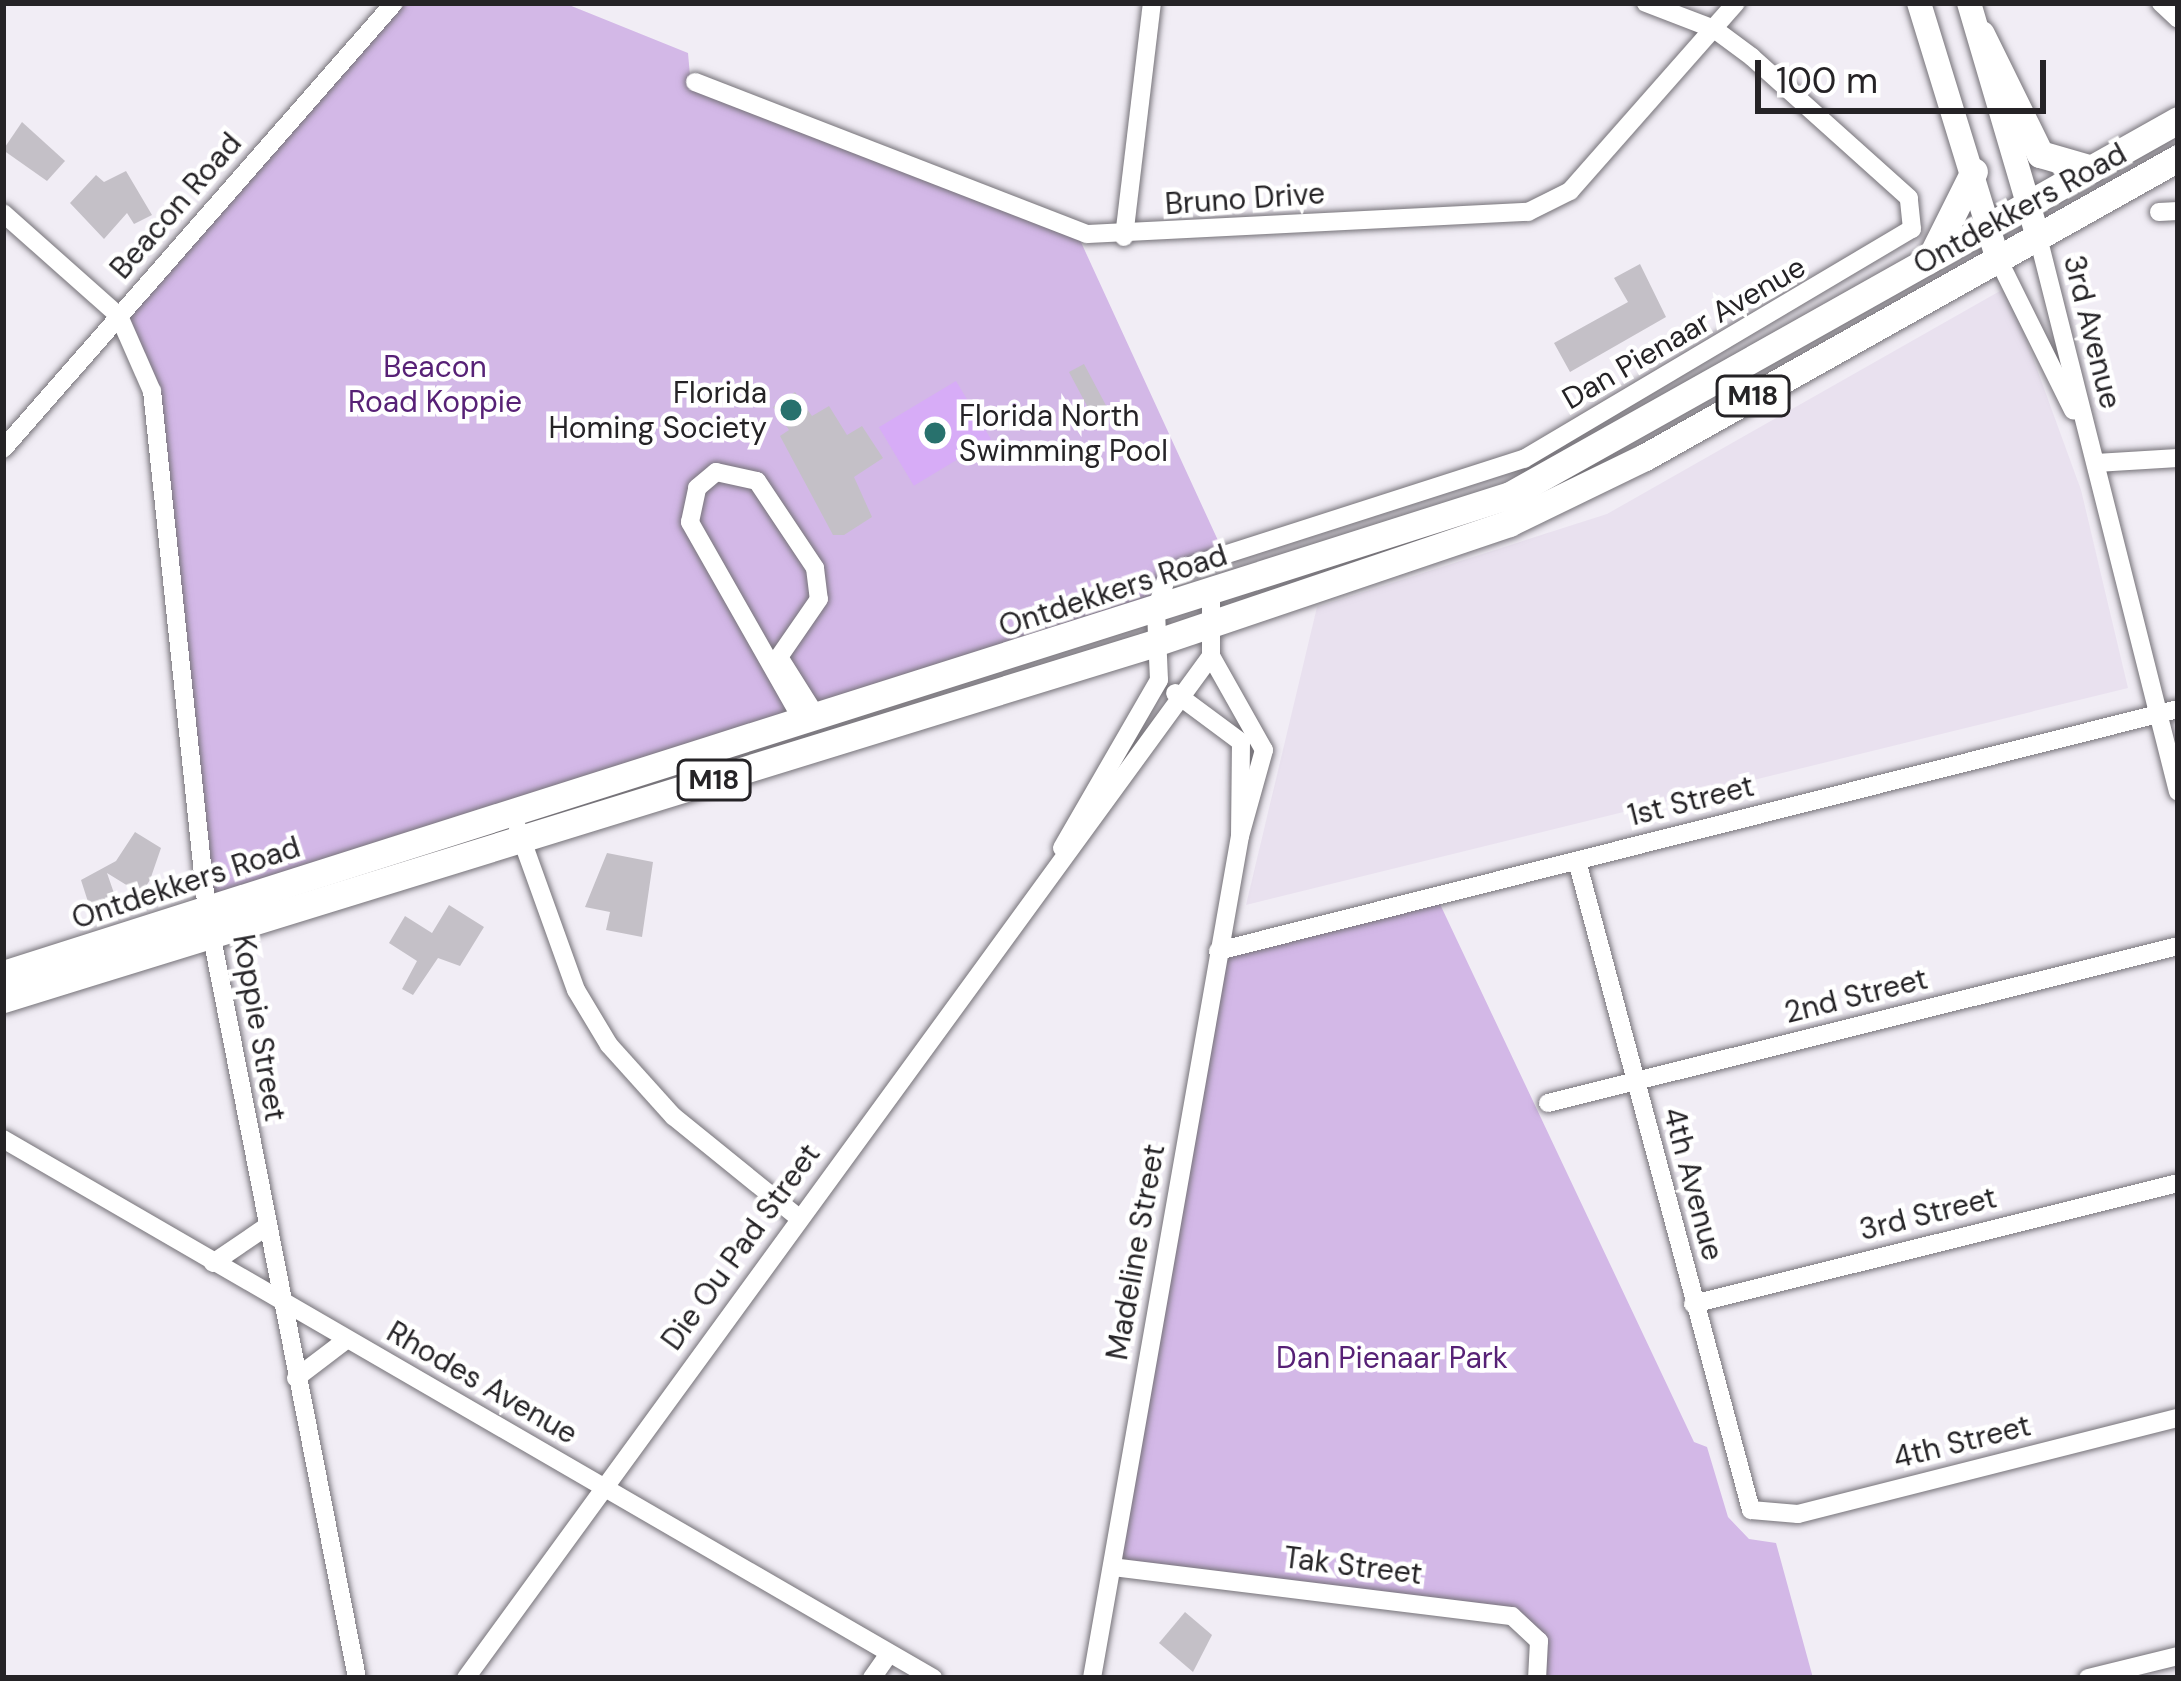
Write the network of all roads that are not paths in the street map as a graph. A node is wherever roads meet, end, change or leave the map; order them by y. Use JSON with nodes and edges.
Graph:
{"nodes":[{"id":1,"x":394,"y":3,"type":"edge"},
{"id":2,"x":1152,"y":3,"type":"edge"},
{"id":3,"x":1646,"y":3,"type":"edge"},
{"id":4,"x":1736,"y":3,"type":"edge"},
{"id":5,"x":1919,"y":3,"type":"edge"},
{"id":6,"x":1969,"y":3,"type":"edge"},
{"id":7,"x":2161,"y":3,"type":"edge"},
{"id":8,"x":2178,"y":19,"type":"edge"},
{"id":9,"x":1714,"y":29,"type":"junction"},
{"id":10,"x":1981,"y":34,"type":"junction"},
{"id":11,"x":695,"y":82,"type":"dead end"},
{"id":12,"x":2178,"y":120,"type":"edge"},
{"id":13,"x":2178,"y":158,"type":"edge"},
{"id":14,"x":2092,"y":169,"type":"junction"},
{"id":15,"x":1974,"y":171,"type":"junction"},
{"id":16,"x":2028,"y":207,"type":"junction"},
{"id":17,"x":3,"y":213,"type":"edge"},
{"id":18,"x":1990,"y":230,"type":"junction"},
{"id":19,"x":1124,"y":237,"type":"junction"},
{"id":20,"x":2038,"y":237,"type":"junction"},
{"id":21,"x":1998,"y":259,"type":"junction"},
{"id":22,"x":1928,"y":263,"type":"junction"},
{"id":23,"x":119,"y":316,"type":"junction"},
{"id":24,"x":2088,"y":442,"type":"junction"},
{"id":25,"x":3,"y":448,"type":"edge"},
{"id":26,"x":2178,"y":458,"type":"edge"},
{"id":27,"x":2096,"y":463,"type":"junction"},
{"id":28,"x":1210,"y":594,"type":"junction"},
{"id":29,"x":1156,"y":610,"type":"junction"},
{"id":30,"x":1215,"y":623,"type":"junction"},
{"id":31,"x":1155,"y":644,"type":"junction"},
{"id":32,"x":1211,"y":656,"type":"junction"},
{"id":33,"x":1159,"y":680,"type":"junction"},
{"id":34,"x":1180,"y":697,"type":"junction"},
{"id":35,"x":2178,"y":709,"type":"edge"},
{"id":36,"x":2158,"y":714,"type":"junction"},
{"id":37,"x":811,"y":721,"type":"junction"},
{"id":38,"x":2178,"y":792,"type":"edge"},
{"id":39,"x":517,"y":825,"type":"junction"},
{"id":40,"x":1240,"y":836,"type":"junction"},
{"id":41,"x":1062,"y":848,"type":"junction"},
{"id":42,"x":1577,"y":861,"type":"junction"},
{"id":43,"x":210,"y":923,"type":"junction"},
{"id":44,"x":2178,"y":946,"type":"edge"},
{"id":45,"x":1218,"y":952,"type":"junction"},
{"id":46,"x":3,"y":974,"type":"edge"},
{"id":47,"x":3,"y":999,"type":"edge"},
{"id":48,"x":1635,"y":1083,"type":"junction"},
{"id":49,"x":1548,"y":1103,"type":"dead end"},
{"id":50,"x":3,"y":1138,"type":"edge"},
{"id":51,"x":2178,"y":1183,"type":"edge"},
{"id":52,"x":799,"y":1218,"type":"junction"},
{"id":53,"x":263,"y":1229,"type":"junction"},
{"id":54,"x":213,"y":1263,"type":"junction"},
{"id":55,"x":276,"y":1300,"type":"junction"},
{"id":56,"x":1693,"y":1304,"type":"junction"},
{"id":57,"x":346,"y":1340,"type":"junction"},
{"id":58,"x":296,"y":1378,"type":"junction"},
{"id":59,"x":2178,"y":1418,"type":"edge"},
{"id":60,"x":605,"y":1488,"type":"junction"},
{"id":61,"x":1760,"y":1517,"type":"joint"},
{"id":62,"x":1112,"y":1567,"type":"junction"},
{"id":63,"x":890,"y":1654,"type":"junction"},
{"id":64,"x":2178,"y":1656,"type":"edge"},
{"id":65,"x":357,"y":1678,"type":"edge"},
{"id":66,"x":466,"y":1678,"type":"edge"},
{"id":67,"x":872,"y":1678,"type":"edge"},
{"id":68,"x":933,"y":1678,"type":"edge"},
{"id":69,"x":1092,"y":1678,"type":"edge"},
{"id":70,"x":1538,"y":1678,"type":"edge"},
{"id":71,"x":2088,"y":1678,"type":"edge"}],
"edges":[{"from":1,"to":23,"type":"street","name":"Beacon Road"},
{"from":2,"to":19,"type":"street"},
{"from":3,"to":9,"type":"street","name":"Dan Pienaar Avenue"},
{"from":4,"to":9,"type":"street","name":"Bruno Drive"},
{"from":5,"to":15,"type":"main road"},
{"from":6,"to":10,"type":"main road"},
{"from":7,"to":8,"type":"street"},
{"from":9,"to":19,"type":"street","name":"Bruno Drive"},
{"from":9,"to":29,"type":"street","name":"Dan Pienaar Avenue"},
{"from":10,"to":14,"type":"main road"},
{"from":10,"to":16,"type":"main road"},
{"from":11,"to":19,"type":"street","name":"Bruno Drive"},
{"from":12,"to":14,"type":"main road","name":"Ontdekkers Road","number":"M18"},
{"from":13,"to":20,"type":"main road","name":"Ontdekkers Road","number":"M18"},
{"from":14,"to":16,"type":"main road","name":"Ontdekkers Road","number":"M18"},
{"from":15,"to":18,"type":"main road"},
{"from":15,"to":22,"type":"main road"},
{"from":16,"to":18,"type":"main road","name":"Ontdekkers Road","number":"M18"},
{"from":16,"to":20,"type":"main road"},
{"from":17,"to":23,"type":"street"},
{"from":18,"to":21,"type":"main road"},
{"from":18,"to":22,"type":"main road","name":"Ontdekkers Road","number":"M18"},
{"from":20,"to":21,"type":"main road","name":"Ontdekkers Road","number":"M18"},
{"from":20,"to":24,"type":"street","name":"3rd Avenue"},
{"from":21,"to":24,"type":"street","name":"3rd Avenue"},
{"from":21,"to":30,"type":"main road","name":"Ontdekkers Road","number":"M18"},
{"from":22,"to":28,"type":"main road","name":"Ontdekkers Road","number":"M18"},
{"from":23,"to":25,"type":"street","name":"Beacon Road"},
{"from":23,"to":43,"type":"street","name":"Koppie Street"},
{"from":24,"to":27,"type":"street","name":"3rd Avenue"},
{"from":26,"to":27,"type":"street"},
{"from":27,"to":36,"type":"street","name":"3rd Avenue"},
{"from":28,"to":29,"type":"main road","name":"Ontdekkers Road","number":"M18"},
{"from":28,"to":30,"type":"street"},
{"from":29,"to":31,"type":"street"},
{"from":29,"to":37,"type":"main road","name":"Ontdekkers Road","number":"M18"},
{"from":30,"to":31,"type":"main road","name":"Ontdekkers Road","number":"M18"},
{"from":30,"to":32,"type":"street"},
{"from":31,"to":33,"type":"street"},
{"from":31,"to":39,"type":"main road","name":"Ontdekkers Road","number":"M18"},
{"from":32,"to":34,"type":"street","name":"Die Ou Pad Street"},
{"from":32,"to":40,"type":"street","name":"Madeline Street"},
{"from":33,"to":34,"type":"street","name":"Madeline Street"},
{"from":33,"to":41,"type":"street","name":"Die Ou Pad Street"},
{"from":34,"to":40,"type":"street","name":"Madeline Street"},
{"from":34,"to":41,"type":"street","name":"Die Ou Pad Street"},
{"from":35,"to":36,"type":"street","name":"1st Street"},
{"from":36,"to":38,"type":"street","name":"3rd Avenue"},
{"from":36,"to":42,"type":"street","name":"1st Street"},
{"from":37,"to":37,"type":"street"},
{"from":37,"to":39,"type":"main road","name":"Ontdekkers Road","number":"M18"},
{"from":39,"to":43,"type":"main road","name":"Ontdekkers Road","number":"M18"},
{"from":39,"to":52,"type":"street"},
{"from":40,"to":45,"type":"street","name":"Madeline Street"},
{"from":41,"to":52,"type":"street","name":"Die Ou Pad Street"},
{"from":42,"to":45,"type":"street","name":"1st Street"},
{"from":42,"to":48,"type":"street","name":"4th Avenue"},
{"from":43,"to":46,"type":"main road","name":"Ontdekkers Road","number":"M18"},
{"from":43,"to":47,"type":"main road","name":"Ontdekkers Road","number":"M18"},
{"from":43,"to":53,"type":"street","name":"Koppie Street"},
{"from":44,"to":48,"type":"street","name":"2nd Street"},
{"from":45,"to":62,"type":"street","name":"Madeline Street"},
{"from":48,"to":49,"type":"street","name":"2nd Street"},
{"from":48,"to":56,"type":"street","name":"4th Avenue"},
{"from":50,"to":54,"type":"street","name":"Rhodes Avenue"},
{"from":51,"to":56,"type":"street","name":"3rd Street"},
{"from":52,"to":60,"type":"street","name":"Die Ou Pad Street"},
{"from":53,"to":54,"type":"street"},
{"from":53,"to":55,"type":"street","name":"Koppie Street"},
{"from":54,"to":55,"type":"street","name":"Rhodes Avenue"},
{"from":55,"to":57,"type":"street","name":"Rhodes Avenue"},
{"from":55,"to":58,"type":"street","name":"Koppie Street"},
{"from":56,"to":61,"type":"street","name":"4th Avenue"},
{"from":57,"to":58,"type":"street"},
{"from":57,"to":60,"type":"street","name":"Rhodes Avenue"},
{"from":58,"to":65,"type":"street","name":"Koppie Street"},
{"from":59,"to":61,"type":"street","name":"4th Street"},
{"from":60,"to":63,"type":"street","name":"Rhodes Avenue"},
{"from":60,"to":66,"type":"street","name":"Die Ou Pad Street"},
{"from":62,"to":69,"type":"street","name":"Madeline Street"},
{"from":62,"to":70,"type":"street","name":"Tak Street"},
{"from":63,"to":67,"type":"street"},
{"from":63,"to":68,"type":"street","name":"Rhodes Avenue"},
{"from":64,"to":71,"type":"street"}]}
